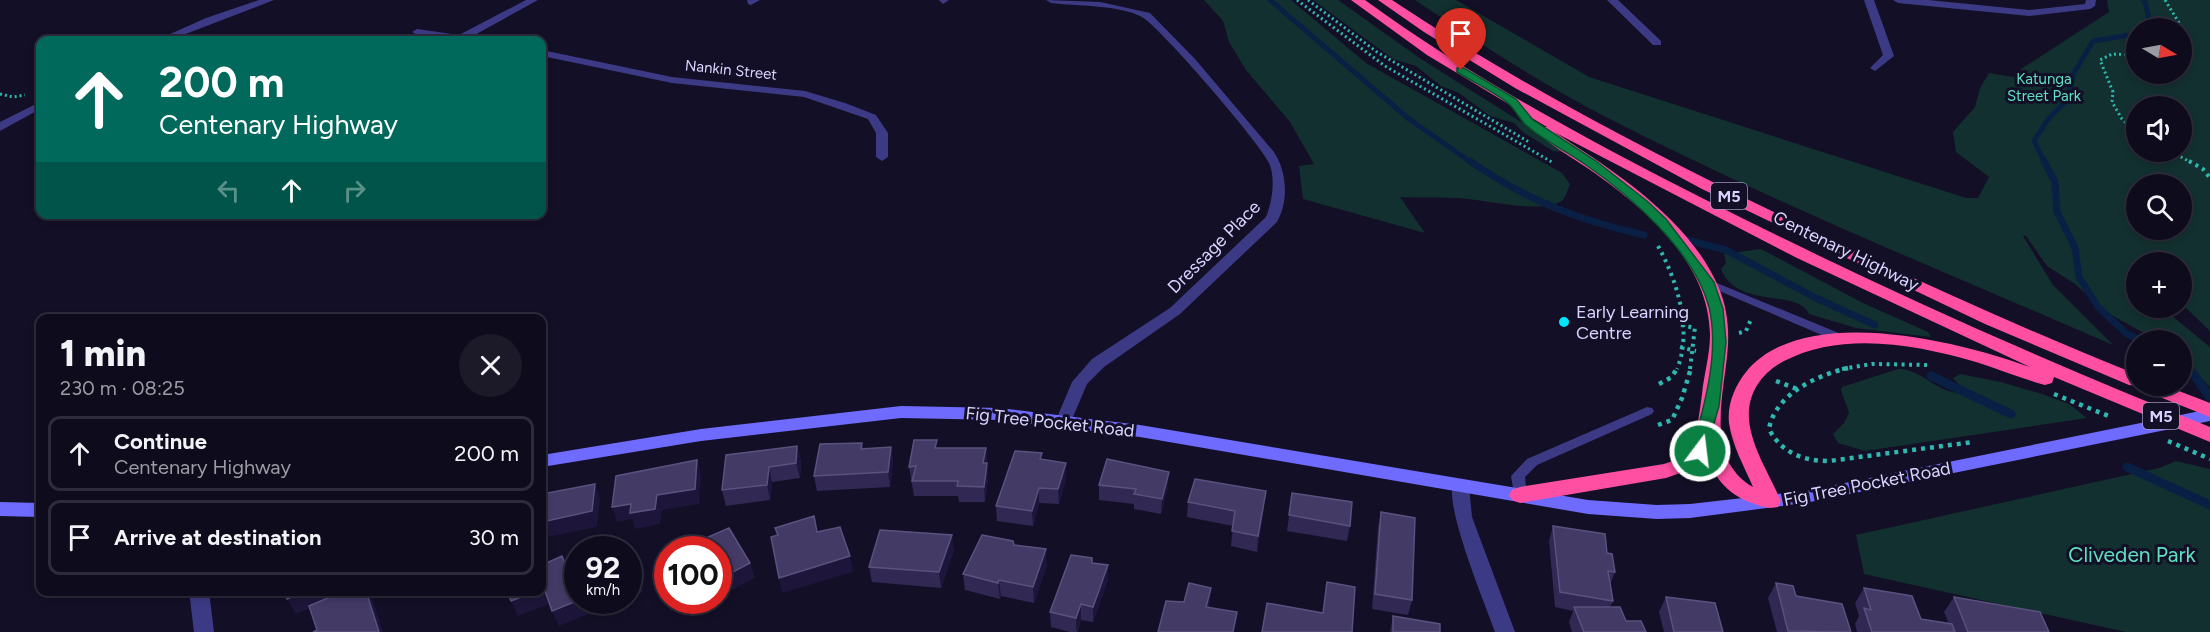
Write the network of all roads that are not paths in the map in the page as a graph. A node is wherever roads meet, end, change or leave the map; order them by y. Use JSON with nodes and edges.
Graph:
{"nodes":[{"id":1,"x":269,"y":0,"type":"edge"},
{"id":2,"x":533,"y":0,"type":"edge"},
{"id":3,"x":1051,"y":0,"type":"edge"},
{"id":4,"x":1357,"y":0,"type":"edge"},
{"id":5,"x":1384,"y":0,"type":"edge"},
{"id":6,"x":1612,"y":0,"type":"edge"},
{"id":7,"x":1869,"y":0,"type":"edge"},
{"id":8,"x":1898,"y":0,"type":"edge"},
{"id":9,"x":2091,"y":3,"type":"edge"},
{"id":10,"x":417,"y":32,"type":"dead end"},
{"id":11,"x":172,"y":36,"type":"edge"},
{"id":12,"x":446,"y":36,"type":"edge"},
{"id":13,"x":465,"y":36,"type":"edge"},
{"id":14,"x":1657,"y":43,"type":"dead end"},
{"id":15,"x":546,"y":53,"type":"edge"},
{"id":16,"x":1875,"y":68,"type":"dead end"},
{"id":17,"x":1512,"y":101,"type":"junction"},
{"id":18,"x":36,"y":107,"type":"edge"},
{"id":19,"x":0,"y":126,"type":"edge"},
{"id":20,"x":882,"y":157,"type":"dead end"},
{"id":21,"x":1707,"y":282,"type":"junction"},
{"id":22,"x":1842,"y":339,"type":"junction"},
{"id":23,"x":2126,"y":377,"type":"edge"},
{"id":24,"x":2111,"y":396,"type":"junction"},
{"id":25,"x":2173,"y":396,"type":"edge"},
{"id":26,"x":1711,"y":406,"type":"junction"},
{"id":27,"x":1647,"y":411,"type":"dead end"},
{"id":28,"x":2209,"y":411,"type":"edge"},
{"id":29,"x":1064,"y":420,"type":"junction"},
{"id":30,"x":2210,"y":435,"type":"edge"},
{"id":31,"x":546,"y":460,"type":"edge"},
{"id":32,"x":1460,"y":486,"type":"junction"},
{"id":33,"x":1520,"y":495,"type":"junction"},
{"id":34,"x":1770,"y":501,"type":"junction"},
{"id":35,"x":0,"y":509,"type":"edge"},
{"id":36,"x":36,"y":510,"type":"edge"},
{"id":37,"x":200,"y":596,"type":"edge"},
{"id":38,"x":204,"y":632,"type":"edge"},
{"id":39,"x":1505,"y":632,"type":"edge"}],
"edges":[{"from":1,"to":11,"type":"street"},
{"from":2,"to":13,"type":"street"},
{"from":3,"to":29,"type":"street","name":"Dressage Place"},
{"from":4,"to":17,"type":"highway","name":"Centenary Highway","number":"M5"},
{"from":5,"to":23,"type":"highway","name":"Centenary Highway","number":"M5"},
{"from":6,"to":14,"type":"street"},
{"from":7,"to":16,"type":"street"},
{"from":8,"to":9,"type":"street"},
{"from":10,"to":12,"type":"street"},
{"from":15,"to":20,"type":"street","name":"Nankin Street"},
{"from":17,"to":21,"type":"highway"},
{"from":17,"to":24,"type":"highway","name":"Centenary Highway","number":"M5"},
{"from":18,"to":19,"type":"street"},
{"from":21,"to":22,"type":"lane"},
{"from":21,"to":26,"type":"highway"},
{"from":22,"to":24,"type":"highway"},
{"from":22,"to":34,"type":"highway"},
{"from":24,"to":30,"type":"highway","name":"Centenary Highway","number":"M5"},
{"from":25,"to":28,"type":"highway","number":"M5"},
{"from":26,"to":33,"type":"highway"},
{"from":26,"to":34,"type":"highway"},
{"from":27,"to":33,"type":"lane"},
{"from":28,"to":34,"type":"main road","name":"Fig Tree Pocket Road"},
{"from":29,"to":31,"type":"main road","name":"Fig Tree Pocket Road"},
{"from":29,"to":32,"type":"main road","name":"Fig Tree Pocket Road"},
{"from":32,"to":33,"type":"main road","name":"Fig Tree Pocket Road"},
{"from":32,"to":39,"type":"street"},
{"from":33,"to":34,"type":"main road","name":"Fig Tree Pocket Road"},
{"from":35,"to":36,"type":"main road"},
{"from":37,"to":38,"type":"street"}]}
